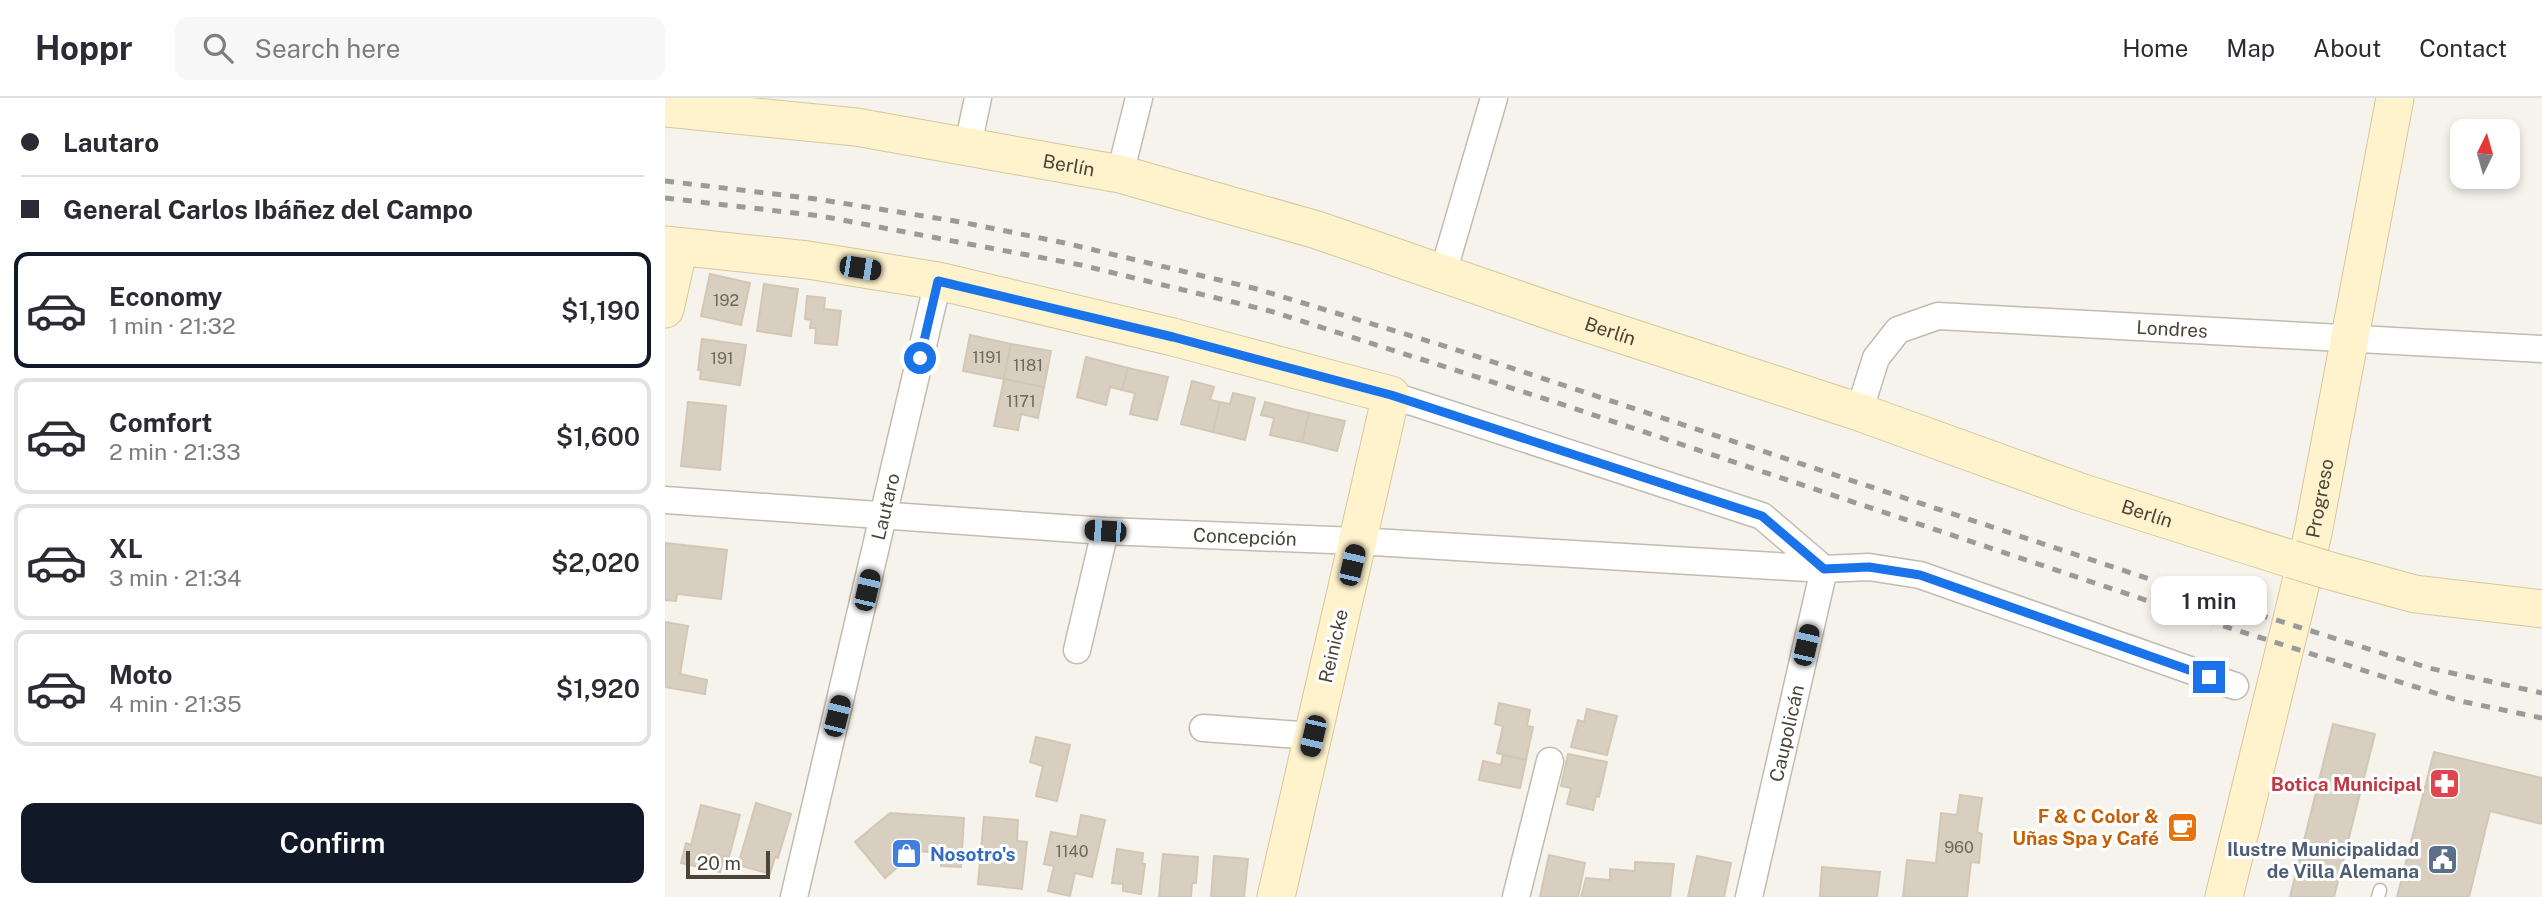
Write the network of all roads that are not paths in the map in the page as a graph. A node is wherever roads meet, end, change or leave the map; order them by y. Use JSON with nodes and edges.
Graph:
{"nodes":[{"id":1,"x":978,"y":98,"type":"edge"},
{"id":2,"x":1139,"y":98,"type":"edge"},
{"id":3,"x":1494,"y":98,"type":"edge"},
{"id":4,"x":2395,"y":98,"type":"edge"},
{"id":5,"x":747,"y":106,"type":"edge"},
{"id":6,"x":665,"y":108,"type":"edge"},
{"id":7,"x":968,"y":145,"type":"junction"},
{"id":8,"x":1120,"y":174,"type":"junction"},
{"id":9,"x":672,"y":246,"type":"edge"},
{"id":10,"x":1443,"y":273,"type":"junction"},
{"id":11,"x":938,"y":281,"type":"junction"},
{"id":12,"x":665,"y":309,"type":"edge"},
{"id":13,"x":2350,"y":338,"type":"junction"},
{"id":14,"x":2542,"y":349,"type":"edge"},
{"id":15,"x":1391,"y":395,"type":"junction"},
{"id":16,"x":1859,"y":412,"type":"junction"},
{"id":17,"x":665,"y":500,"type":"edge"},
{"id":18,"x":885,"y":514,"type":"junction"},
{"id":19,"x":1105,"y":531,"type":"junction"},
{"id":20,"x":1357,"y":541,"type":"junction"},
{"id":21,"x":1824,"y":569,"type":"junction"},
{"id":22,"x":2542,"y":609,"type":"edge"},
{"id":23,"x":1077,"y":650,"type":"dead end"},
{"id":24,"x":2235,"y":686,"type":"dead end"},
{"id":25,"x":1203,"y":728,"type":"dead end"},
{"id":26,"x":1313,"y":736,"type":"junction"},
{"id":27,"x":1550,"y":761,"type":"dead end"},
{"id":28,"x":794,"y":897,"type":"edge"},
{"id":29,"x":1276,"y":897,"type":"edge"},
{"id":30,"x":1516,"y":897,"type":"edge"},
{"id":31,"x":1749,"y":897,"type":"edge"},
{"id":32,"x":2224,"y":897,"type":"edge"}],
"edges":[{"from":1,"to":7,"type":"street"},
{"from":2,"to":8,"type":"street"},
{"from":3,"to":10,"type":"street"},
{"from":4,"to":13,"type":"street","name":"Progreso"},
{"from":5,"to":6,"type":"street","name":"Berlín"},
{"from":5,"to":7,"type":"street","name":"Berlín"},
{"from":7,"to":8,"type":"street","name":"Berlín"},
{"from":8,"to":10,"type":"street","name":"Berlín"},
{"from":9,"to":11,"type":"street"},
{"from":9,"to":12,"type":"street"},
{"from":10,"to":16,"type":"street","name":"Berlín"},
{"from":11,"to":15,"type":"street"},
{"from":11,"to":18,"type":"street","name":"Lautaro"},
{"from":13,"to":14,"type":"street","name":"Londres"},
{"from":13,"to":16,"type":"street","name":"Londres"},
{"from":13,"to":32,"type":"street","name":"Progreso"},
{"from":15,"to":20,"type":"street","name":"Reinicke"},
{"from":15,"to":21,"type":"street"},
{"from":16,"to":22,"type":"street","name":"Berlín","bridge":true},
{"from":17,"to":18,"type":"street","name":"Concepción"},
{"from":18,"to":19,"type":"street","name":"Concepción"},
{"from":18,"to":28,"type":"street","name":"Lautaro"},
{"from":19,"to":20,"type":"street","name":"Concepción"},
{"from":19,"to":23,"type":"street"},
{"from":20,"to":21,"type":"street","name":"Concepción"},
{"from":20,"to":26,"type":"street","name":"Reinicke"},
{"from":21,"to":24,"type":"street","name":"Concepción"},
{"from":21,"to":31,"type":"street","name":"Caupolicán"},
{"from":25,"to":26,"type":"street"},
{"from":26,"to":29,"type":"street","name":"Reinicke"},
{"from":27,"to":30,"type":"street"}]}
